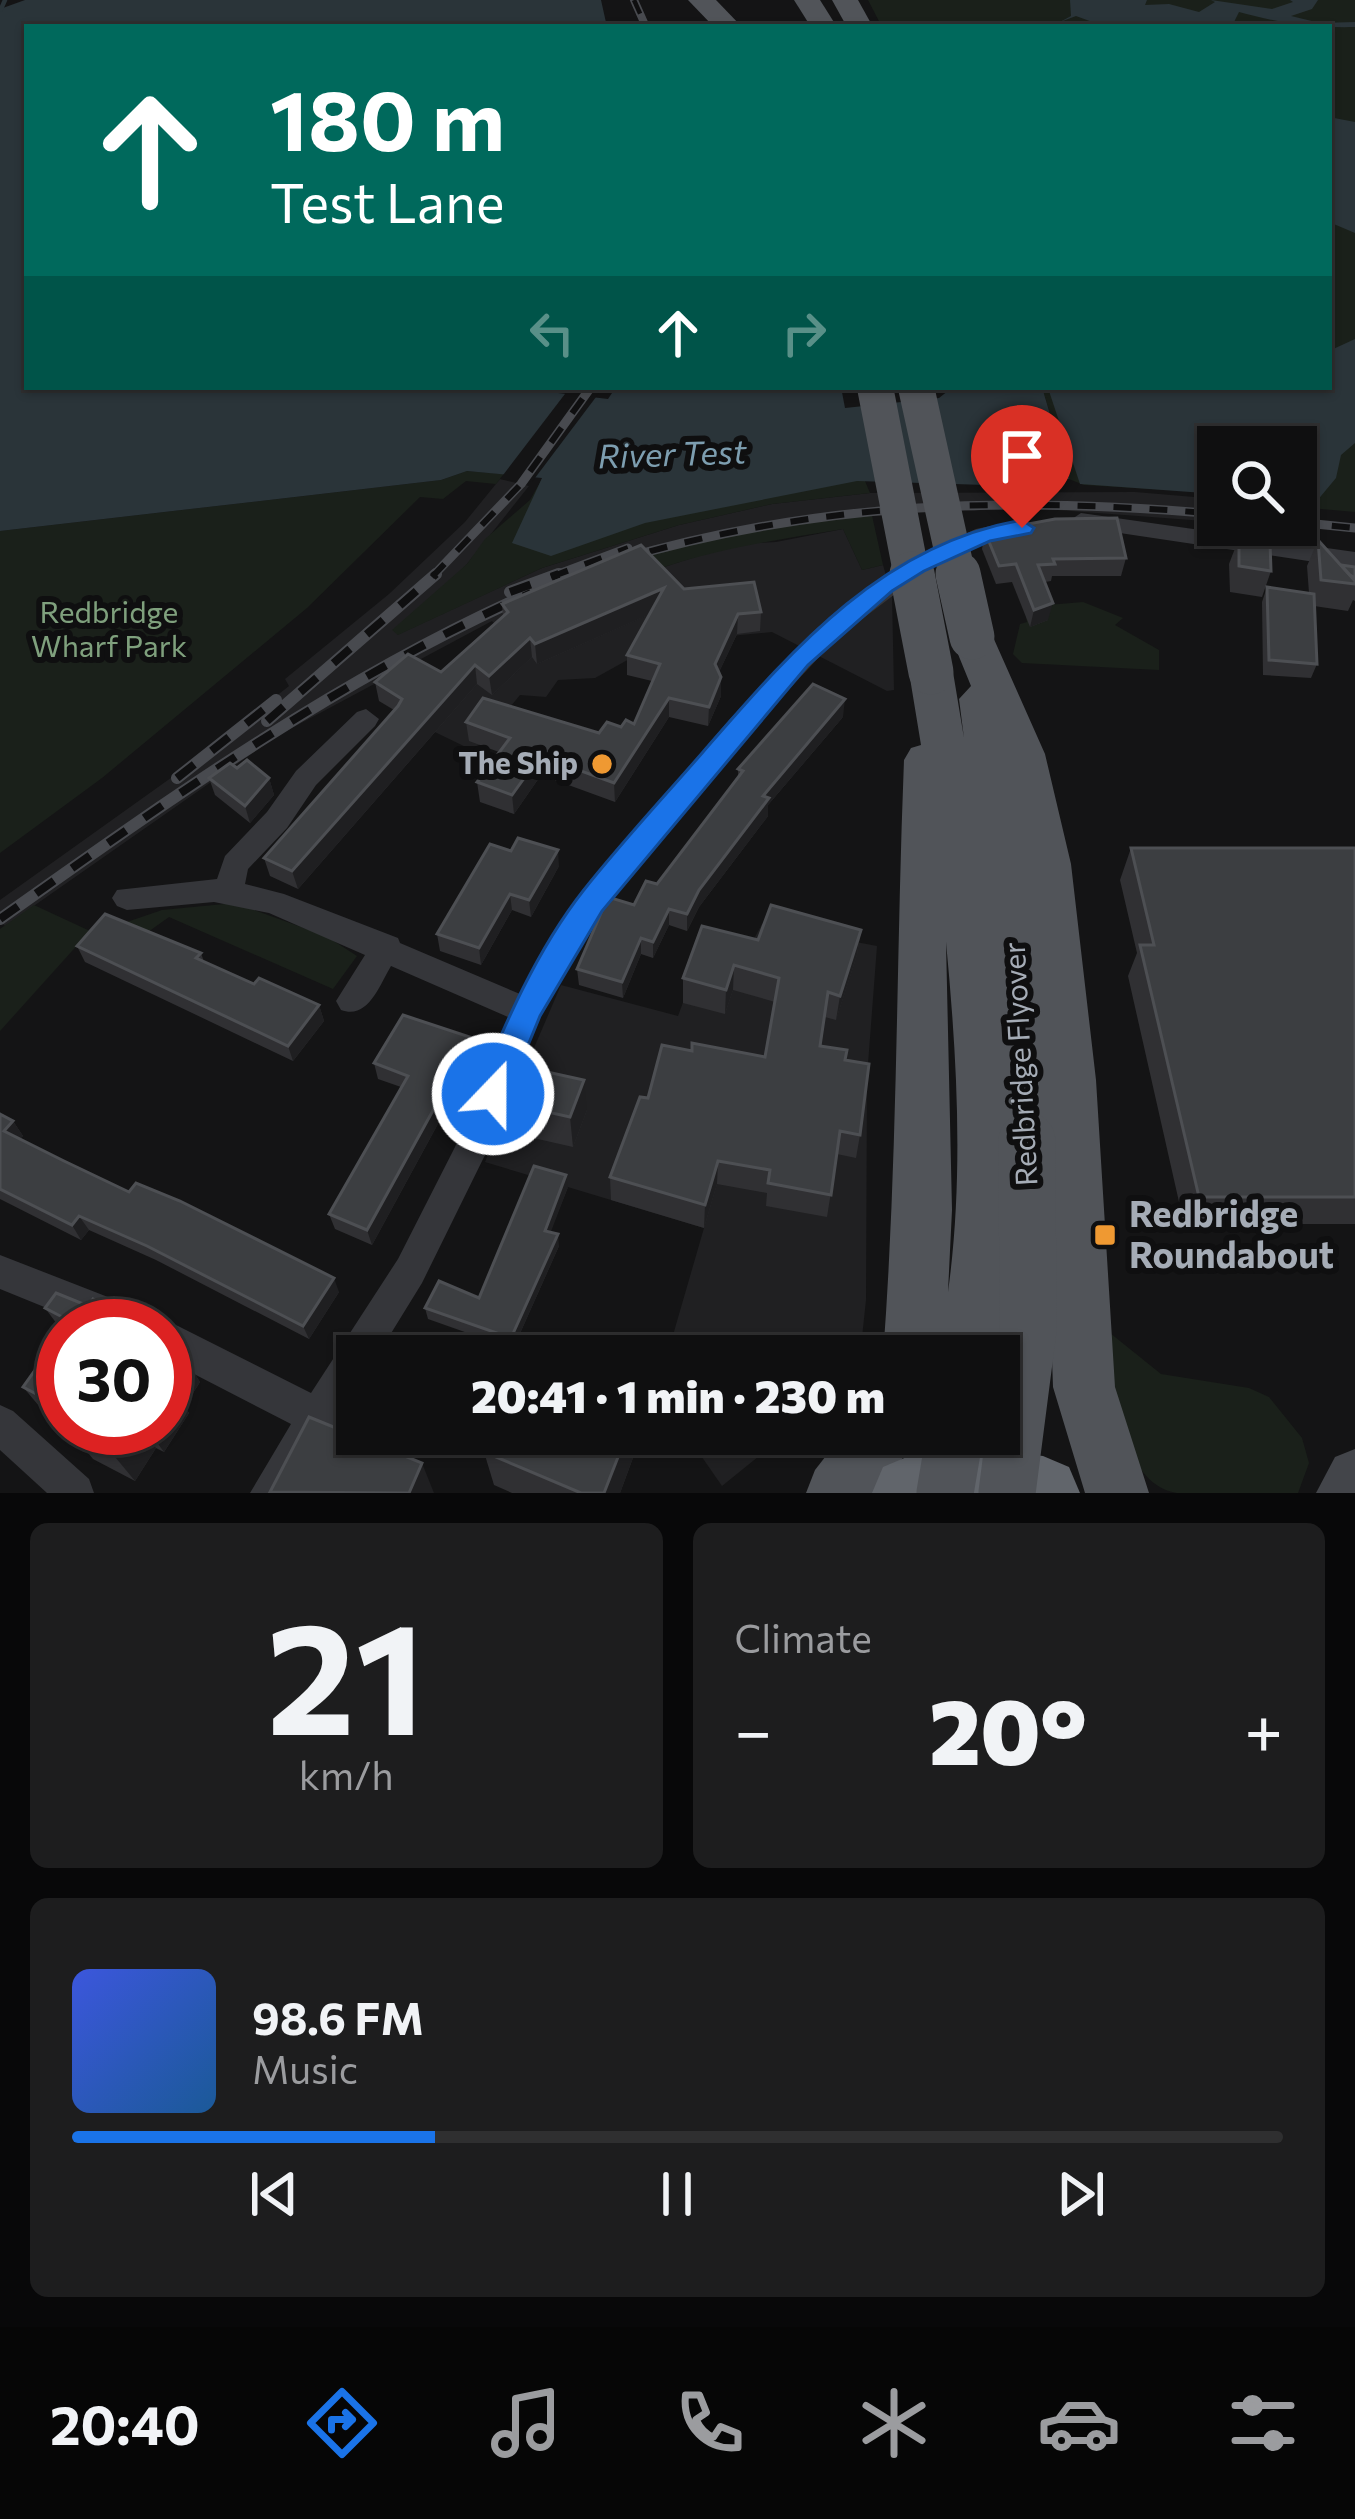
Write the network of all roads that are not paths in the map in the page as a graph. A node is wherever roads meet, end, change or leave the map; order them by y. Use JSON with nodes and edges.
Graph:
{"nodes":[{"id":1,"x":700,"y":0,"type":"edge"},
{"id":2,"x":726,"y":24,"type":"edge"},
{"id":3,"x":876,"y":390,"type":"edge"},
{"id":4,"x":917,"y":390,"type":"edge"},
{"id":5,"x":1355,"y":560,"type":"edge"},
{"id":6,"x":972,"y":637,"type":"junction"},
{"id":7,"x":931,"y":672,"type":"junction"},
{"id":8,"x":366,"y":719,"type":"dead end"},
{"id":9,"x":229,"y":891,"type":"junction"},
{"id":10,"x":127,"y":898,"type":"dead end"},
{"id":11,"x":387,"y":947,"type":"junction"},
{"id":12,"x":352,"y":1001,"type":"dead end"},
{"id":13,"x":526,"y":1010,"type":"junction"},
{"id":14,"x":1005,"y":1138,"type":"junction"},
{"id":15,"x":0,"y":1272,"type":"edge"},
{"id":16,"x":68,"y":1299,"type":"edge"},
{"id":17,"x":915,"y":1335,"type":"edge"},
{"id":18,"x":971,"y":1335,"type":"edge"},
{"id":19,"x":192,"y":1353,"type":"edge"},
{"id":20,"x":320,"y":1414,"type":"junction"},
{"id":21,"x":0,"y":1424,"type":"edge"},
{"id":22,"x":866,"y":1455,"type":"edge"},
{"id":23,"x":951,"y":1455,"type":"edge"},
{"id":24,"x":1355,"y":1478,"type":"edge"},
{"id":25,"x":75,"y":1493,"type":"edge"},
{"id":26,"x":269,"y":1493,"type":"edge"},
{"id":27,"x":838,"y":1493,"type":"edge"},
{"id":28,"x":909,"y":1493,"type":"edge"},
{"id":29,"x":945,"y":1493,"type":"edge"},
{"id":30,"x":1007,"y":1493,"type":"edge"},
{"id":31,"x":1043,"y":1493,"type":"edge"},
{"id":32,"x":1117,"y":1493,"type":"edge"},
{"id":33,"x":1344,"y":1493,"type":"edge"}],
"edges":[{"from":1,"to":2,"type":"main road"},
{"from":3,"to":7,"type":"main road","bridge":true},
{"from":4,"to":6,"type":"main road","bridge":true},
{"from":5,"to":13,"type":"street"},
{"from":6,"to":14,"type":"main road","name":"Redbridge Flyover"},
{"from":6,"to":32,"type":"main road"},
{"from":7,"to":14,"type":"main road","name":"Redbridge Flyover"},
{"from":7,"to":17,"type":"main road"},
{"from":8,"to":9,"type":"street"},
{"from":9,"to":10,"type":"street"},
{"from":9,"to":11,"type":"street"},
{"from":11,"to":12,"type":"street"},
{"from":11,"to":13,"type":"street"},
{"from":13,"to":20,"type":"street"},
{"from":14,"to":18,"type":"main road","name":"Redbridge Flyover"},
{"from":14,"to":30,"type":"main road","name":"Redbridge Flyover","bridge":true},
{"from":15,"to":16,"type":"street"},
{"from":19,"to":20,"type":"street"},
{"from":20,"to":26,"type":"street"},
{"from":21,"to":25,"type":"street"},
{"from":22,"to":27,"type":"main road"},
{"from":23,"to":29,"type":"main road","bridge":true},
{"from":24,"to":33,"type":"street"},
{"from":28,"to":31,"type":"highway"}]}
